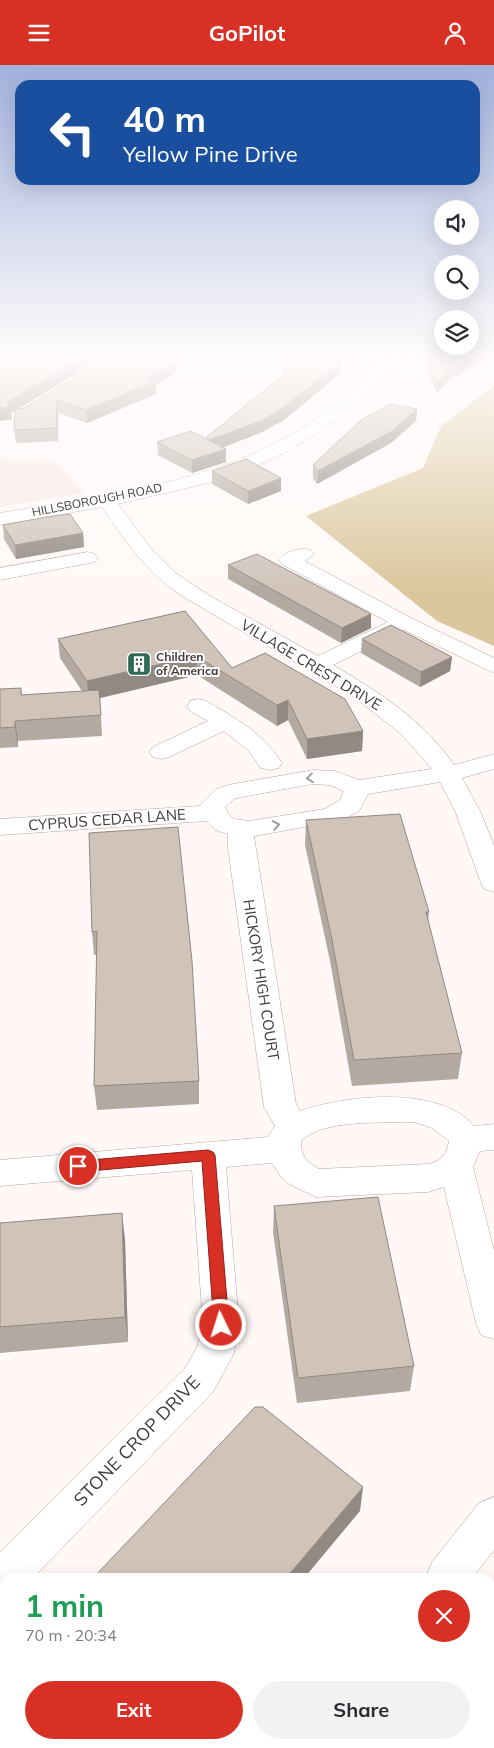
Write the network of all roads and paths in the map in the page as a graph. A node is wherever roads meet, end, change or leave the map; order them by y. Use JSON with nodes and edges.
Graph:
{"nodes":[{"id":1,"x":298,"y":437,"type":"edge"},
{"id":2,"x":106,"y":500,"type":"junction"},
{"id":3,"x":0,"y":519,"type":"edge"},
{"id":4,"x":304,"y":554,"type":"dead end"},
{"id":5,"x":88,"y":558,"type":"dead end"},
{"id":6,"x":0,"y":574,"type":"edge"},
{"id":7,"x":404,"y":622,"type":"junction"},
{"id":8,"x":316,"y":665,"type":"junction"},
{"id":9,"x":494,"y":666,"type":"edge"},
{"id":10,"x":198,"y":706,"type":"dead end"},
{"id":11,"x":225,"y":723,"type":"junction"},
{"id":12,"x":161,"y":752,"type":"dead end"},
{"id":13,"x":494,"y":761,"type":"edge"},
{"id":14,"x":270,"y":763,"type":"dead end"},
{"id":15,"x":448,"y":774,"type":"junction"},
{"id":16,"x":494,"y":778,"type":"edge"},
{"id":17,"x":356,"y":788,"type":"junction"},
{"id":18,"x":213,"y":813,"type":"junction"},
{"id":19,"x":0,"y":827,"type":"edge"},
{"id":20,"x":241,"y":829,"type":"junction"},
{"id":21,"x":494,"y":883,"type":"edge"},
{"id":22,"x":288,"y":1138,"type":"junction"},
{"id":23,"x":472,"y":1148,"type":"edge"},
{"id":24,"x":208,"y":1155,"type":"junction"},
{"id":25,"x":0,"y":1173,"type":"edge"},
{"id":26,"x":494,"y":1323,"type":"edge"},
{"id":27,"x":494,"y":1517,"type":"edge"},
{"id":28,"x":9,"y":1573,"type":"edge"},
{"id":29,"x":450,"y":1573,"type":"edge"}],
"edges":[{"from":1,"to":2,"type":"street","name":"HILLSBOROUGH ROAD"},
{"from":2,"to":3,"type":"street","name":"HILLSBOROUGH ROAD"},
{"from":2,"to":8,"type":"street","name":"VILLAGE CREST DRIVE"},
{"from":4,"to":7,"type":"street"},
{"from":5,"to":6,"type":"street"},
{"from":7,"to":8,"type":"street"},
{"from":7,"to":9,"type":"street"},
{"from":8,"to":15,"type":"street","name":"VILLAGE CREST DRIVE"},
{"from":10,"to":11,"type":"street"},
{"from":11,"to":12,"type":"street"},
{"from":11,"to":14,"type":"street"},
{"from":13,"to":15,"type":"street"},
{"from":15,"to":16,"type":"street"},
{"from":15,"to":17,"type":"street"},
{"from":15,"to":21,"type":"street","name":"VILLAGE CREST DRIVE"},
{"from":17,"to":18,"type":"street","one_way":true},
{"from":20,"to":17,"type":"street","one_way":true},
{"from":18,"to":19,"type":"street","name":"CYPRUS CEDAR LANE"},
{"from":18,"to":20,"type":"street"},
{"from":20,"to":22,"type":"street","name":"HICKORY HIGH COURT"},
{"from":22,"to":23,"type":"street"},
{"from":22,"to":23,"type":"street","name":"HICKORY HIGH COURT"},
{"from":22,"to":24,"type":"street"},
{"from":23,"to":26,"type":"street"},
{"from":24,"to":25,"type":"street"},
{"from":24,"to":28,"type":"street","name":"STONE CROP DRIVE"},
{"from":27,"to":29,"type":"street"}]}
